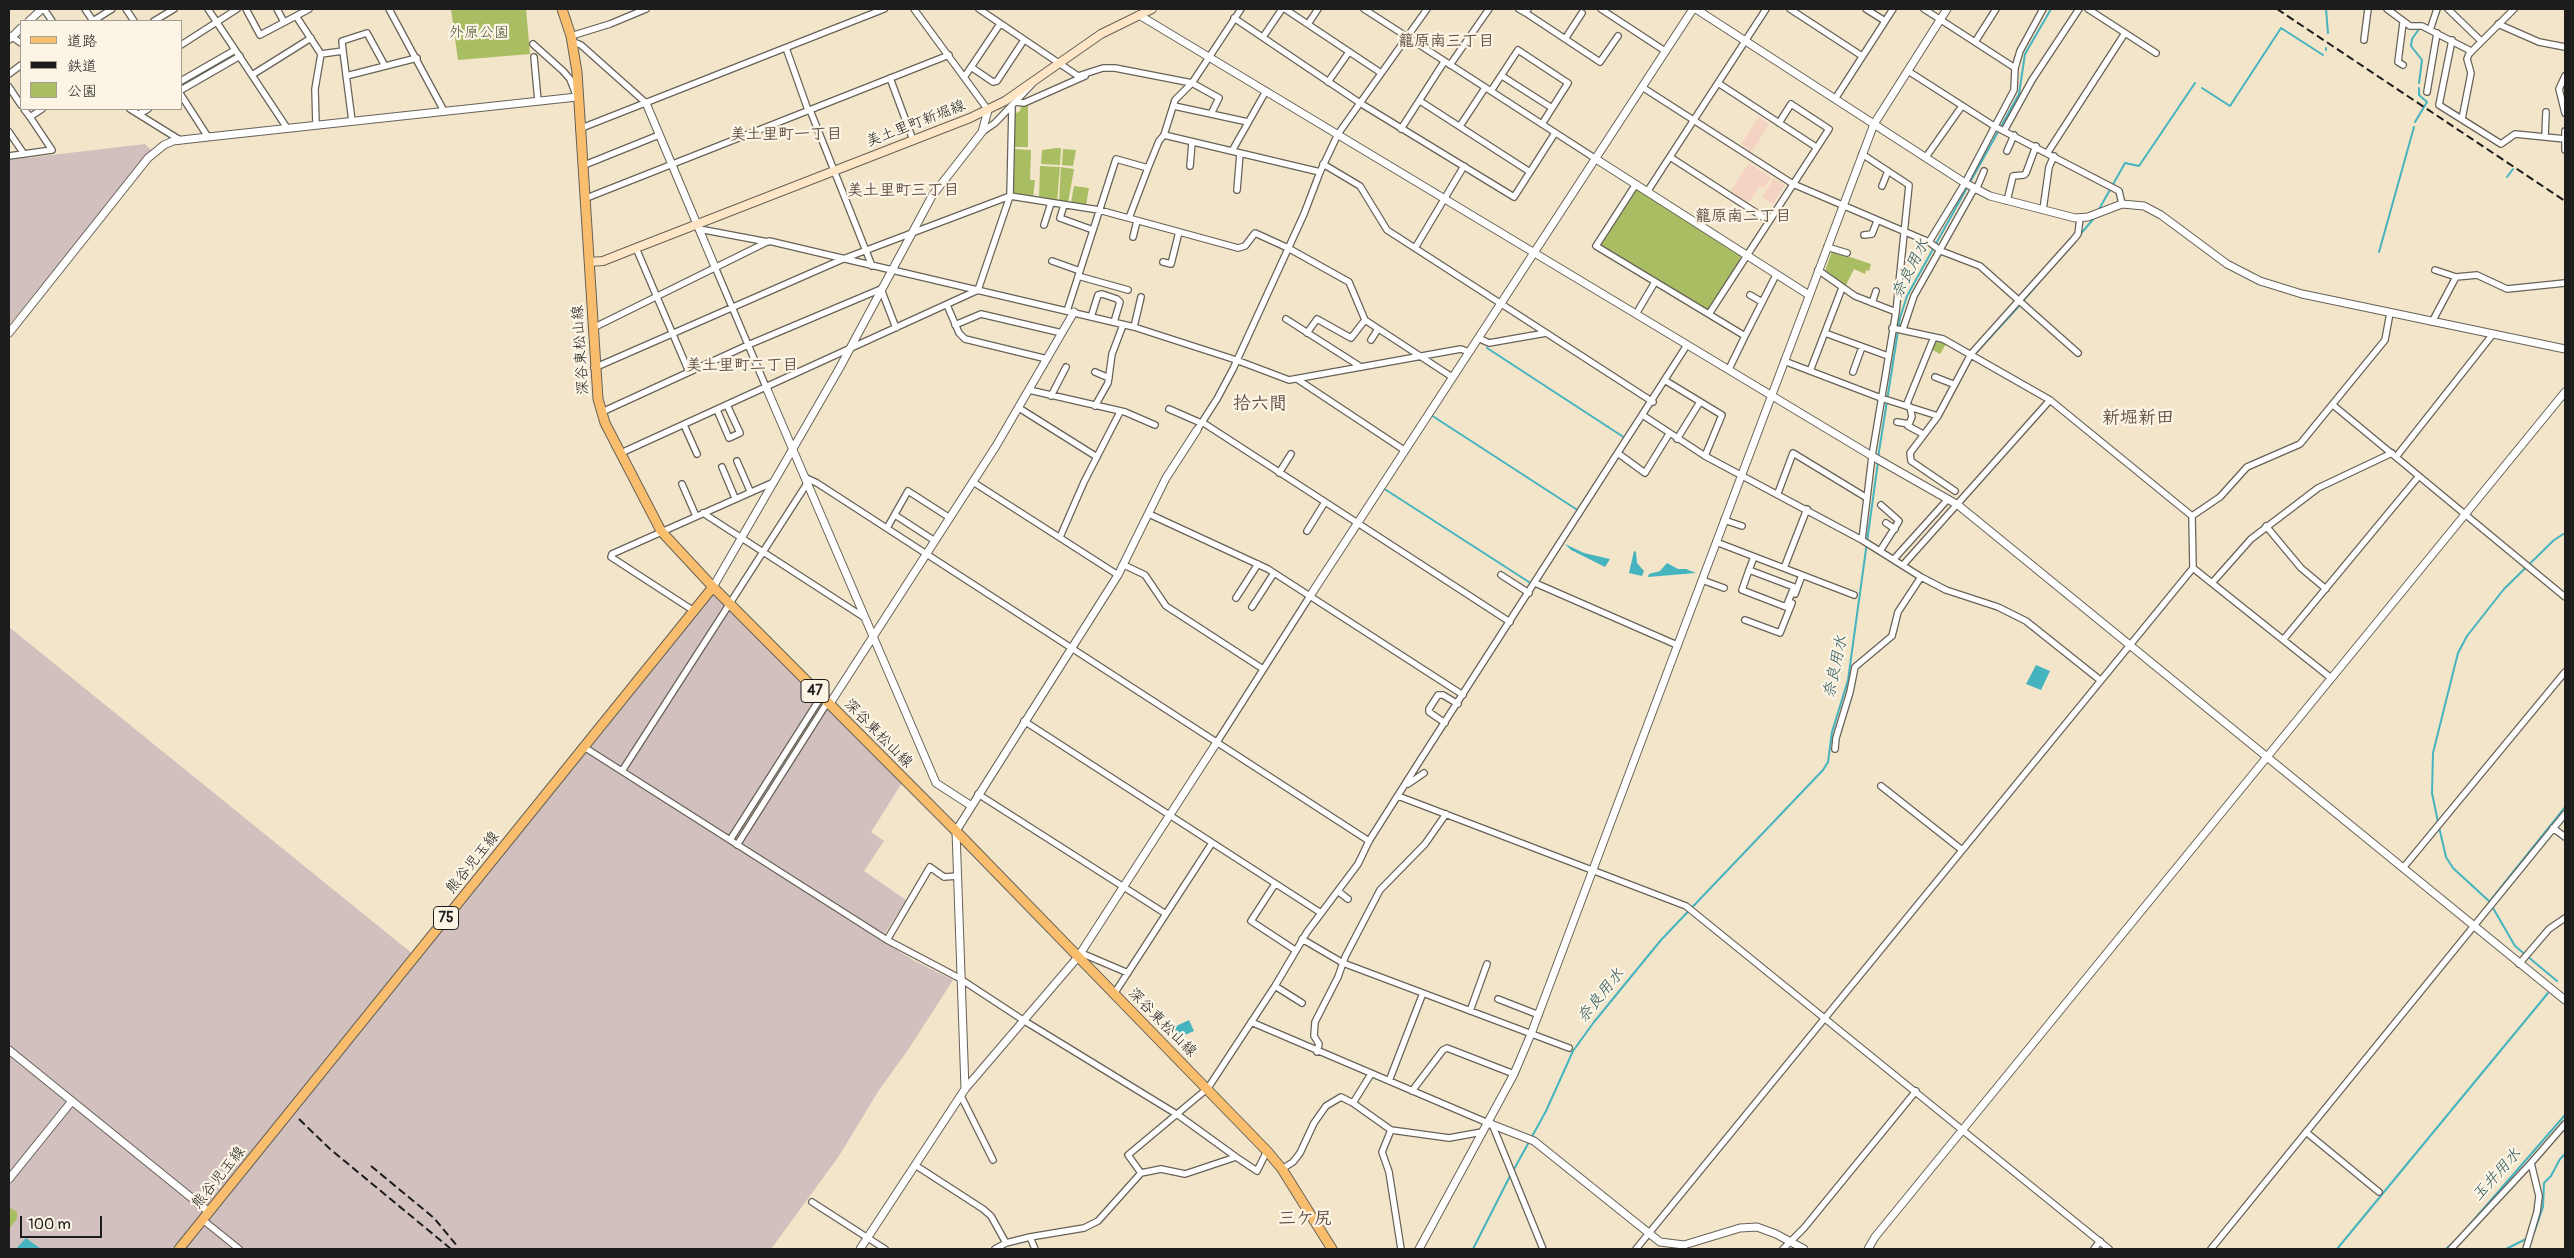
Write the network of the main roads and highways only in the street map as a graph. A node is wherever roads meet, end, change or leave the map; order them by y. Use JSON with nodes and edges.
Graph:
{"nodes":[{"id":1,"x":562,"y":9,"type":"edge"},
{"id":2,"x":1152,"y":9,"type":"edge"},
{"id":3,"x":589,"y":262,"type":"junction"},
{"id":4,"x":713,"y":588,"type":"junction"},
{"id":5,"x":179,"y":1249,"type":"edge"},
{"id":6,"x":1332,"y":1249,"type":"edge"}],
"edges":[{"from":1,"to":3,"type":"main road","name":"深谷東松山線","number":"47"},
{"from":2,"to":3,"type":"main road","name":"美土里町新堀線"},
{"from":3,"to":4,"type":"main road","name":"深谷東松山線","number":"47"},
{"from":4,"to":5,"type":"main road","name":"熊谷児玉線","number":"75"},
{"from":4,"to":6,"type":"main road","name":"深谷東松山線","number":"47"}]}
